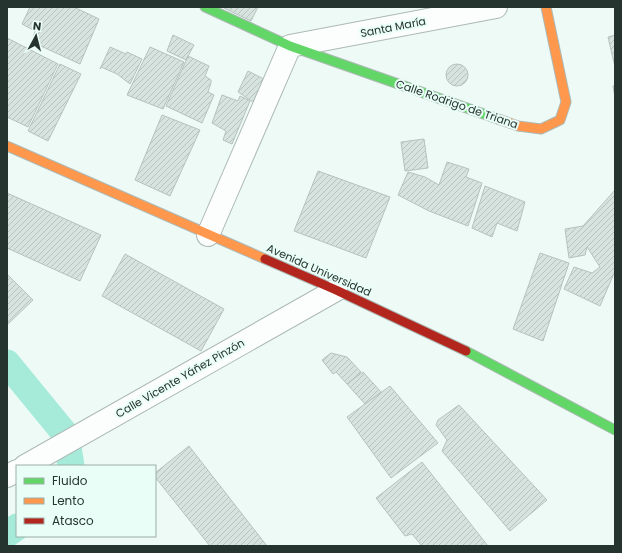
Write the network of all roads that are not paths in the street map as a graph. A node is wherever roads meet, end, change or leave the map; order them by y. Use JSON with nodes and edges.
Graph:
{"nodes":[{"id":1,"x":204,"y":7,"type":"edge"},
{"id":2,"x":496,"y":7,"type":"edge"},
{"id":3,"x":546,"y":7,"type":"edge"},
{"id":4,"x":290,"y":46,"type":"junction"},
{"id":5,"x":7,"y":146,"type":"edge"},
{"id":6,"x":208,"y":235,"type":"junction"},
{"id":7,"x":336,"y":290,"type":"junction"},
{"id":8,"x":615,"y":430,"type":"edge"},
{"id":9,"x":27,"y":465,"type":"edge"},
{"id":10,"x":16,"y":472,"type":"edge"},
{"id":11,"x":7,"y":476,"type":"edge"}],
"edges":[{"from":1,"to":4,"type":"main road","name":"Calle Rodrigo de Triana"},
{"from":2,"to":4,"type":"street","name":"Santa María"},
{"from":3,"to":4,"type":"main road","name":"Calle Rodrigo de Triana"},
{"from":4,"to":6,"type":"street"},
{"from":5,"to":6,"type":"main road","name":"Avenida Universidad"},
{"from":6,"to":7,"type":"main road","name":"Avenida Universidad"},
{"from":7,"to":8,"type":"main road","name":"Avenida Universidad"},
{"from":7,"to":9,"type":"street","name":"Calle Vicente Yáñez Pinzón"},
{"from":10,"to":11,"type":"street"}]}
